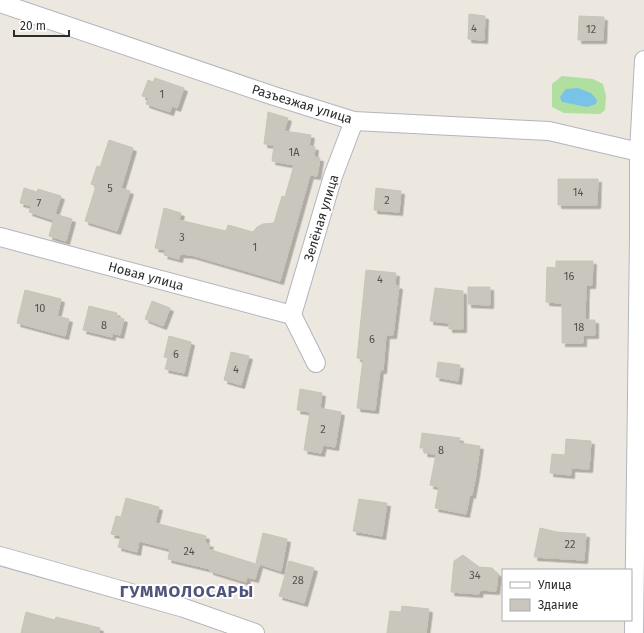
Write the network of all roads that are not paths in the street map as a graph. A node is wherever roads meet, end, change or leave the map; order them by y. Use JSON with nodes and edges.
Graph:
{"nodes":[{"id":1,"x":0,"y":3,"type":"edge"},
{"id":2,"x":644,"y":60,"type":"edge"},
{"id":3,"x":643,"y":108,"type":"edge"},
{"id":4,"x":354,"y":121,"type":"junction"},
{"id":5,"x":639,"y":152,"type":"junction"},
{"id":6,"x":0,"y":237,"type":"edge"},
{"id":7,"x":292,"y":315,"type":"junction"},
{"id":8,"x":316,"y":364,"type":"dead end"},
{"id":9,"x":640,"y":467,"type":"edge"},
{"id":10,"x":0,"y":556,"type":"edge"},
{"id":11,"x":255,"y":633,"type":"edge"},
{"id":12,"x":634,"y":633,"type":"edge"}],
"edges":[{"from":1,"to":4,"type":"street","name":"Разъезжая улица"},
{"from":2,"to":3,"type":"street"},
{"from":3,"to":5,"type":"street"},
{"from":4,"to":5,"type":"street","name":"Разъезжая улица"},
{"from":4,"to":7,"type":"street","name":"Зелёная улица"},
{"from":5,"to":9,"type":"street"},
{"from":6,"to":7,"type":"street","name":"Новая улица"},
{"from":7,"to":8,"type":"street"},
{"from":9,"to":12,"type":"street"},
{"from":10,"to":11,"type":"street"}]}
